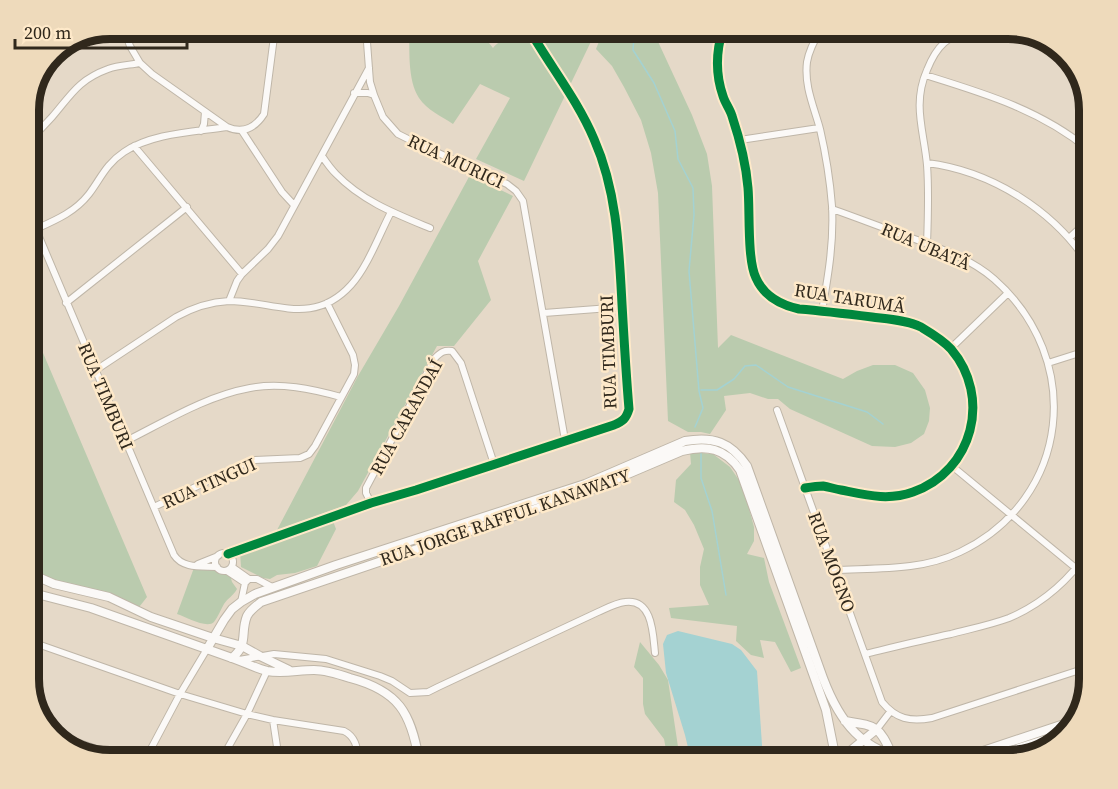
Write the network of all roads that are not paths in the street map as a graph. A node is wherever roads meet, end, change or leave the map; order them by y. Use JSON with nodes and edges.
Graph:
{"nodes":[{"id":1,"x":128,"y":39,"type":"edge"},
{"id":2,"x":274,"y":39,"type":"edge"},
{"id":3,"x":367,"y":39,"type":"edge"},
{"id":4,"x":536,"y":39,"type":"edge"},
{"id":5,"x":720,"y":39,"type":"edge"},
{"id":6,"x":816,"y":39,"type":"edge"},
{"id":7,"x":949,"y":39,"type":"edge"},
{"id":8,"x":140,"y":63,"type":"junction"},
{"id":9,"x":369,"y":68,"type":"junction"},
{"id":10,"x":924,"y":75,"type":"junction"},
{"id":11,"x":354,"y":93,"type":"junction"},
{"id":12,"x":374,"y":95,"type":"junction"},
{"id":13,"x":205,"y":112,"type":"junction"},
{"id":14,"x":226,"y":127,"type":"junction"},
{"id":15,"x":819,"y":128,"type":"junction"},
{"id":16,"x":39,"y":130,"type":"edge"},
{"id":17,"x":201,"y":131,"type":"junction"},
{"id":18,"x":242,"y":131,"type":"junction"},
{"id":19,"x":740,"y":140,"type":"junction"},
{"id":20,"x":1079,"y":143,"type":"edge"},
{"id":21,"x":134,"y":146,"type":"junction"},
{"id":22,"x":322,"y":156,"type":"junction"},
{"id":23,"x":927,"y":163,"type":"junction"},
{"id":24,"x":294,"y":205,"type":"junction"},
{"id":25,"x":187,"y":207,"type":"junction"},
{"id":26,"x":832,"y":209,"type":"junction"},
{"id":27,"x":391,"y":212,"type":"junction"},
{"id":28,"x":39,"y":228,"type":"edge"},
{"id":29,"x":430,"y":228,"type":"dead end"},
{"id":30,"x":1079,"y":229,"type":"edge"},
{"id":31,"x":39,"y":236,"type":"edge"},
{"id":32,"x":1069,"y":238,"type":"junction"},
{"id":33,"x":927,"y":244,"type":"junction"},
{"id":34,"x":1079,"y":252,"type":"edge"},
{"id":35,"x":243,"y":274,"type":"junction"},
{"id":36,"x":1008,"y":293,"type":"junction"},
{"id":37,"x":229,"y":301,"type":"junction"},
{"id":38,"x":66,"y":303,"type":"junction"},
{"id":39,"x":327,"y":303,"type":"junction"},
{"id":40,"x":623,"y":307,"type":"junction"},
{"id":41,"x":822,"y":311,"type":"junction"},
{"id":42,"x":543,"y":313,"type":"junction"},
{"id":43,"x":951,"y":349,"type":"junction"},
{"id":44,"x":1079,"y":353,"type":"edge"},
{"id":45,"x":1048,"y":363,"type":"junction"},
{"id":46,"x":96,"y":370,"type":"junction"},
{"id":47,"x":342,"y":397,"type":"junction"},
{"id":48,"x":777,"y":410,"type":"dead end"},
{"id":49,"x":565,"y":440,"type":"junction"},
{"id":50,"x":126,"y":441,"type":"junction"},
{"id":51,"x":494,"y":464,"type":"junction"},
{"id":52,"x":952,"y":466,"type":"junction"},
{"id":53,"x":805,"y":488,"type":"junction"},
{"id":54,"x":372,"y":503,"type":"junction"},
{"id":55,"x":154,"y":507,"type":"junction"},
{"id":56,"x":1012,"y":515,"type":"junction"},
{"id":57,"x":228,"y":554,"type":"junction"},
{"id":58,"x":218,"y":556,"type":"junction"},
{"id":59,"x":195,"y":565,"type":"junction"},
{"id":60,"x":1079,"y":566,"type":"edge"},
{"id":61,"x":217,"y":567,"type":"junction"},
{"id":62,"x":229,"y":569,"type":"junction"},
{"id":63,"x":1077,"y":569,"type":"junction"},
{"id":64,"x":835,"y":570,"type":"junction"},
{"id":65,"x":39,"y":577,"type":"edge"},
{"id":66,"x":298,"y":578,"type":"junction"},
{"id":67,"x":247,"y":581,"type":"junction"},
{"id":68,"x":272,"y":587,"type":"junction"},
{"id":69,"x":301,"y":588,"type":"junction"},
{"id":70,"x":39,"y":595,"type":"edge"},
{"id":71,"x":241,"y":602,"type":"junction"},
{"id":72,"x":213,"y":638,"type":"junction"},
{"id":73,"x":39,"y":645,"type":"edge"},
{"id":74,"x":242,"y":646,"type":"junction"},
{"id":75,"x":207,"y":649,"type":"junction"},
{"id":76,"x":655,"y":653,"type":"dead end"},
{"id":77,"x":865,"y":654,"type":"junction"},
{"id":78,"x":260,"y":656,"type":"junction"},
{"id":79,"x":236,"y":659,"type":"junction"},
{"id":80,"x":1079,"y":670,"type":"edge"},
{"id":81,"x":267,"y":671,"type":"junction"},
{"id":82,"x":293,"y":672,"type":"junction"},
{"id":83,"x":180,"y":694,"type":"junction"},
{"id":84,"x":890,"y":712,"type":"junction"},
{"id":85,"x":247,"y":714,"type":"junction"},
{"id":86,"x":273,"y":720,"type":"junction"},
{"id":87,"x":845,"y":721,"type":"junction"},
{"id":88,"x":1062,"y":725,"type":"edge"},
{"id":89,"x":877,"y":729,"type":"junction"},
{"id":90,"x":1044,"y":740,"type":"edge"},
{"id":91,"x":863,"y":741,"type":"junction"},
{"id":92,"x":150,"y":750,"type":"edge"},
{"id":93,"x":227,"y":750,"type":"edge"},
{"id":94,"x":278,"y":750,"type":"edge"},
{"id":95,"x":358,"y":750,"type":"edge"},
{"id":96,"x":417,"y":750,"type":"edge"},
{"id":97,"x":835,"y":750,"type":"edge"},
{"id":98,"x":849,"y":750,"type":"edge"},
{"id":99,"x":882,"y":750,"type":"edge"},
{"id":100,"x":890,"y":750,"type":"edge"},
{"id":101,"x":986,"y":750,"type":"edge"},
{"id":102,"x":1014,"y":750,"type":"edge"}],
"edges":[{"from":1,"to":8,"type":"street"},
{"from":2,"to":18,"type":"street"},
{"from":3,"to":9,"type":"street","name":"RUA MURICI"},
{"from":4,"to":40,"type":"street","name":"RUA TIMBURI"},
{"from":5,"to":19,"type":"street","name":"RUA TARUMÃ"},
{"from":6,"to":15,"type":"street"},
{"from":7,"to":10,"type":"street"},
{"from":8,"to":13,"type":"street"},
{"from":8,"to":16,"type":"street"},
{"from":9,"to":11,"type":"street"},
{"from":9,"to":12,"type":"street","name":"RUA MURICI"},
{"from":10,"to":20,"type":"street"},
{"from":10,"to":23,"type":"street"},
{"from":11,"to":12,"type":"street"},
{"from":11,"to":22,"type":"street"},
{"from":12,"to":42,"type":"street","name":"RUA MURICI"},
{"from":13,"to":14,"type":"street"},
{"from":13,"to":17,"type":"street"},
{"from":14,"to":17,"type":"street"},
{"from":14,"to":18,"type":"street"},
{"from":15,"to":19,"type":"street"},
{"from":15,"to":26,"type":"street"},
{"from":17,"to":21,"type":"street"},
{"from":18,"to":24,"type":"street"},
{"from":19,"to":41,"type":"street","name":"RUA TARUMÃ"},
{"from":21,"to":25,"type":"street"},
{"from":21,"to":28,"type":"street"},
{"from":22,"to":24,"type":"street"},
{"from":22,"to":27,"type":"street"},
{"from":23,"to":32,"type":"street"},
{"from":23,"to":33,"type":"street"},
{"from":24,"to":35,"type":"street"},
{"from":25,"to":35,"type":"street"},
{"from":25,"to":38,"type":"street"},
{"from":26,"to":33,"type":"street","name":"RUA UBATÃ"},
{"from":26,"to":41,"type":"street"},
{"from":27,"to":29,"type":"street"},
{"from":27,"to":39,"type":"street"},
{"from":30,"to":32,"type":"street"},
{"from":31,"to":38,"type":"street","name":"RUA TIMBURI"},
{"from":32,"to":34,"type":"street"},
{"from":33,"to":36,"type":"street","name":"RUA UBATÃ"},
{"from":35,"to":37,"type":"street"},
{"from":36,"to":43,"type":"street"},
{"from":36,"to":45,"type":"street","name":"RUA UBATÃ"},
{"from":37,"to":39,"type":"street"},
{"from":37,"to":46,"type":"street"},
{"from":38,"to":46,"type":"street","name":"RUA TIMBURI"},
{"from":39,"to":47,"type":"street","name":"RUA TINGUI"},
{"from":40,"to":42,"type":"street"},
{"from":40,"to":49,"type":"street","name":"RUA TIMBURI"},
{"from":41,"to":43,"type":"street","name":"RUA TARUMÃ"},
{"from":42,"to":49,"type":"street","name":"RUA MURICI"},
{"from":43,"to":52,"type":"street","name":"RUA TARUMÃ"},
{"from":44,"to":45,"type":"street"},
{"from":45,"to":56,"type":"street","name":"RUA UBATÃ"},
{"from":46,"to":50,"type":"street","name":"RUA TIMBURI"},
{"from":47,"to":50,"type":"street"},
{"from":47,"to":55,"type":"street","name":"RUA TINGUI"},
{"from":48,"to":53,"type":"street","name":"RUA MOGNO"},
{"from":49,"to":51,"type":"street","name":"RUA TIMBURI"},
{"from":50,"to":55,"type":"street","name":"RUA TIMBURI"},
{"from":51,"to":54,"type":"street","name":"RUA TIMBURI"},
{"from":51,"to":54,"type":"street","name":"RUA CARANDAÍ"},
{"from":52,"to":53,"type":"street","name":"RUA TARUMÃ"},
{"from":52,"to":56,"type":"street"},
{"from":53,"to":64,"type":"street","name":"RUA MOGNO"},
{"from":54,"to":57,"type":"street","name":"RUA TIMBURI"},
{"from":55,"to":59,"type":"street","name":"RUA TIMBURI"},
{"from":56,"to":63,"type":"street"},
{"from":56,"to":64,"type":"street","name":"RUA UBATÃ"},
{"from":57,"to":58,"type":"street"},
{"from":57,"to":62,"type":"street"},
{"from":58,"to":59,"type":"street"},
{"from":58,"to":61,"type":"street"},
{"from":59,"to":61,"type":"street","name":"RUA TIMBURI"},
{"from":60,"to":63,"type":"street"},
{"from":61,"to":62,"type":"street"},
{"from":62,"to":67,"type":"street"},
{"from":63,"to":77,"type":"street"},
{"from":64,"to":77,"type":"street","name":"RUA MOGNO"},
{"from":65,"to":72,"type":"main road"},
{"from":66,"to":68,"type":"main road","name":"RUA JORGE RAFFUL KANAWATY"},
{"from":66,"to":69,"type":"main road"},
{"from":66,"to":87,"type":"main road","name":"RUA JORGE RAFFUL KANAWATY"},
{"from":67,"to":68,"type":"street"},
{"from":67,"to":71,"type":"street","name":"RUA JORGE RAFFUL KANAWATY"},
{"from":68,"to":71,"type":"main road","name":"RUA JORGE RAFFUL KANAWATY"},
{"from":69,"to":74,"type":"main road","name":"RUA JORGE RAFFUL KANAWATY"},
{"from":69,"to":97,"type":"main road","name":"RUA JORGE RAFFUL KANAWATY"},
{"from":70,"to":75,"type":"main road"},
{"from":71,"to":72,"type":"main road","name":"RUA JORGE RAFFUL KANAWATY"},
{"from":72,"to":74,"type":"main road"},
{"from":72,"to":75,"type":"main road","name":"RUA JORGE RAFFUL KANAWATY"},
{"from":73,"to":83,"type":"street"},
{"from":74,"to":78,"type":"street"},
{"from":74,"to":79,"type":"main road"},
{"from":75,"to":79,"type":"main road"},
{"from":75,"to":83,"type":"street"},
{"from":76,"to":78,"type":"street"},
{"from":77,"to":84,"type":"street","name":"RUA MOGNO"},
{"from":78,"to":79,"type":"street"},
{"from":78,"to":82,"type":"street"},
{"from":79,"to":81,"type":"street"},
{"from":80,"to":84,"type":"street"},
{"from":81,"to":82,"type":"street"},
{"from":81,"to":85,"type":"street"},
{"from":82,"to":96,"type":"street"},
{"from":83,"to":85,"type":"street"},
{"from":83,"to":92,"type":"street"},
{"from":84,"to":89,"type":"street"},
{"from":85,"to":86,"type":"street"},
{"from":85,"to":93,"type":"street"},
{"from":86,"to":94,"type":"street"},
{"from":86,"to":95,"type":"street"},
{"from":87,"to":89,"type":"main road"},
{"from":87,"to":91,"type":"main road","name":"RUA JORGE RAFFUL KANAWATY"},
{"from":88,"to":101,"type":"main road"},
{"from":89,"to":91,"type":"main road"},
{"from":89,"to":100,"type":"main road"},
{"from":90,"to":102,"type":"main road"},
{"from":91,"to":98,"type":"main road"},
{"from":91,"to":99,"type":"main road"}]}
